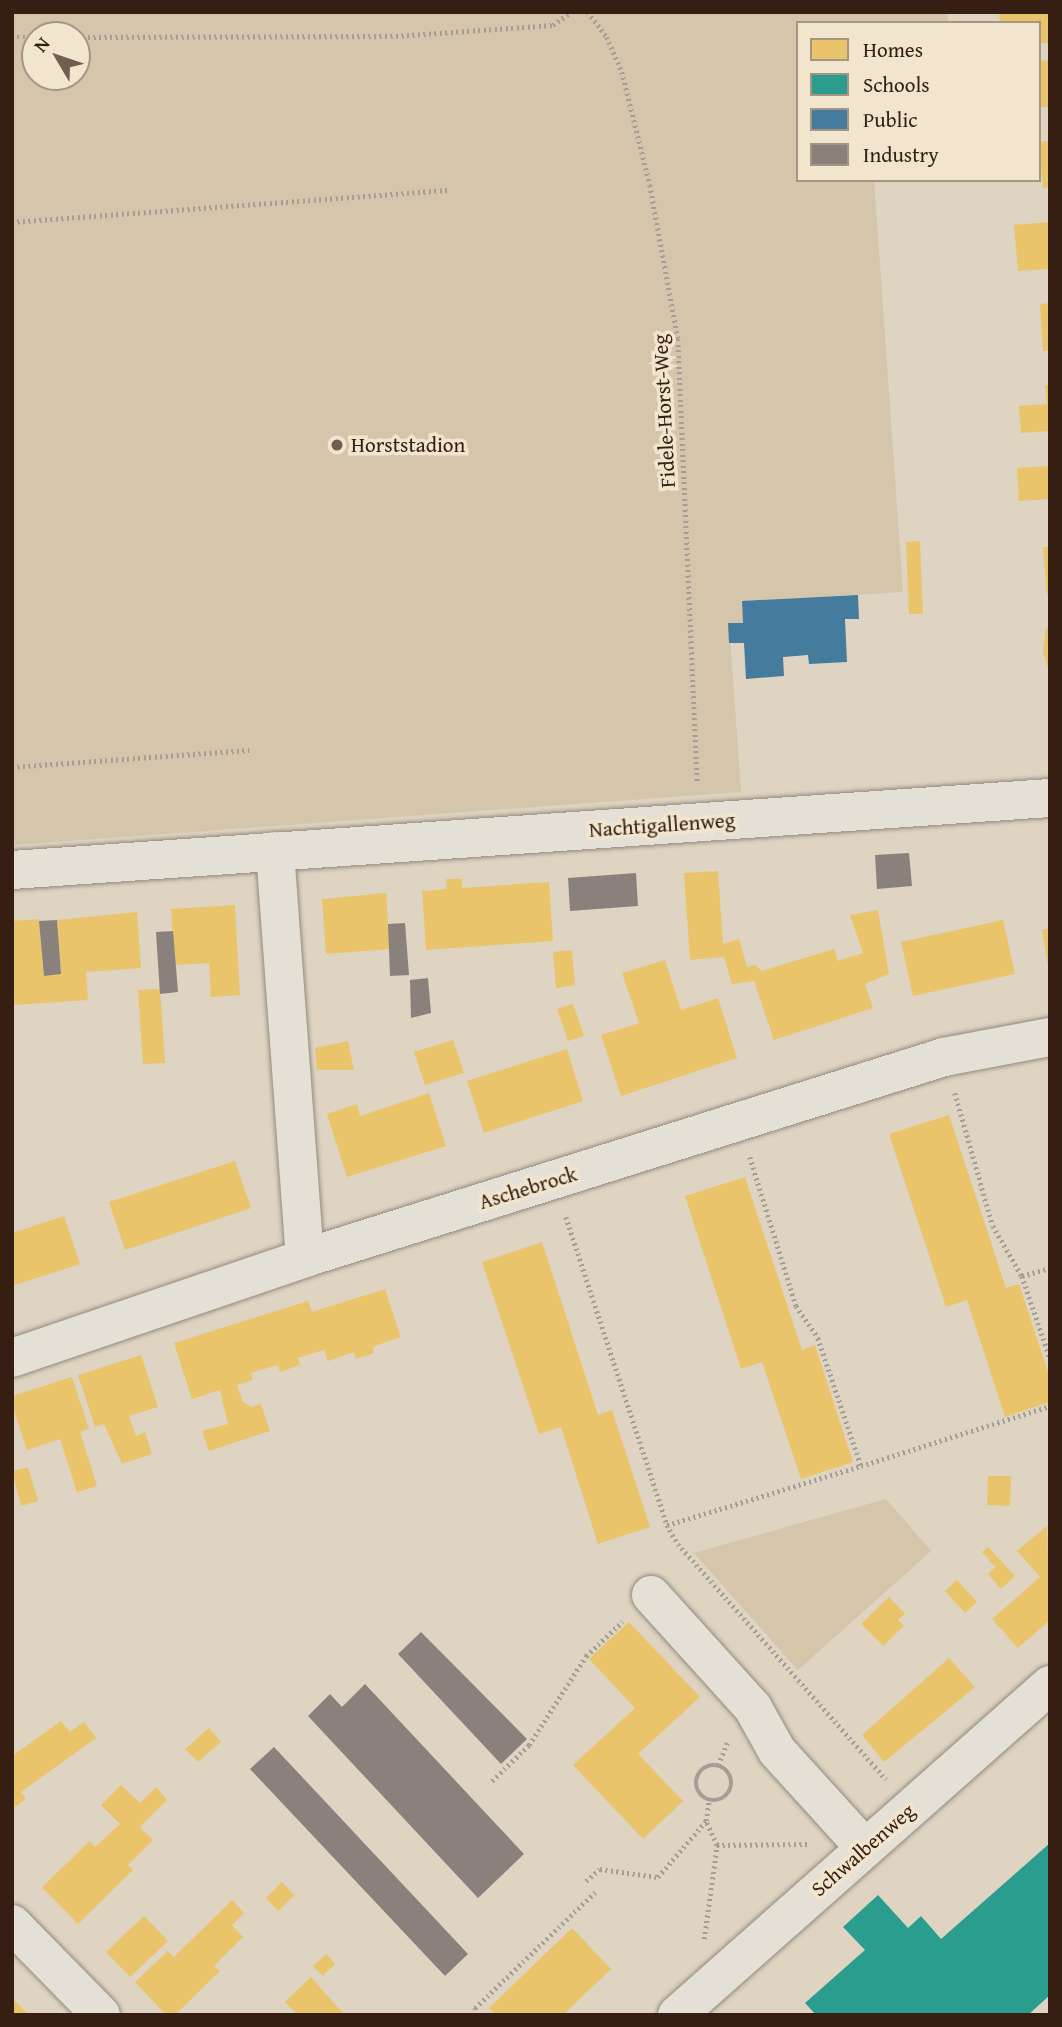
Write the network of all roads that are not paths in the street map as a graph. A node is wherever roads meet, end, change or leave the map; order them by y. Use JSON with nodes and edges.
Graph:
{"nodes":[{"id":1,"x":1050,"y":798,"type":"edge"},
{"id":2,"x":275,"y":851,"type":"junction"},
{"id":3,"x":12,"y":870,"type":"edge"},
{"id":4,"x":1050,"y":1037,"type":"edge"},
{"id":5,"x":305,"y":1258,"type":"junction"},
{"id":6,"x":12,"y":1358,"type":"edge"},
{"id":7,"x":651,"y":1595,"type":"road end"},
{"id":8,"x":1050,"y":1685,"type":"edge"},
{"id":9,"x":859,"y":1854,"type":"junction"},
{"id":10,"x":12,"y":1924,"type":"edge"},
{"id":11,"x":101,"y":2015,"type":"edge"},
{"id":12,"x":677,"y":2015,"type":"edge"}],
"edges":[{"from":1,"to":2,"type":"street","name":"Nachtigallenweg"},
{"from":2,"to":3,"type":"street","name":"Nachtigallenweg"},
{"from":2,"to":5,"type":"street"},
{"from":4,"to":5,"type":"street","name":"Aschebrock"},
{"from":5,"to":6,"type":"street","name":"Aschebrock"},
{"from":7,"to":9,"type":"street"},
{"from":8,"to":9,"type":"street","name":"Schwalbenweg"},
{"from":9,"to":12,"type":"street","name":"Schwalbenweg"},
{"from":10,"to":11,"type":"street"}]}
